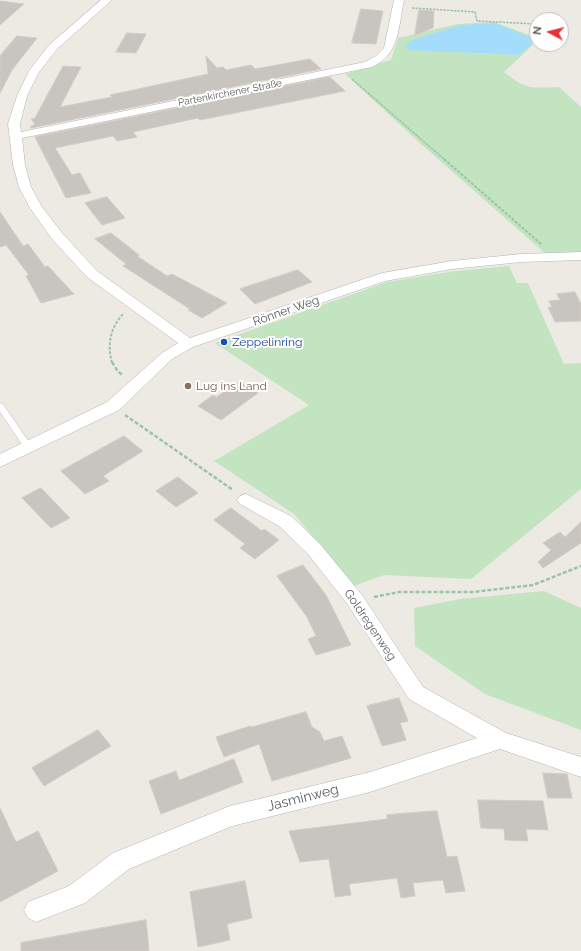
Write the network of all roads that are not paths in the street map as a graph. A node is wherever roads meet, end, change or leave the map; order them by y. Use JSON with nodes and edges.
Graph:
{"nodes":[{"id":1,"x":107,"y":0,"type":"edge"},
{"id":2,"x":398,"y":4,"type":"edge"},
{"id":3,"x":16,"y":136,"type":"junction"},
{"id":4,"x":581,"y":256,"type":"edge"},
{"id":5,"x":188,"y":344,"type":"junction"},
{"id":6,"x":0,"y":406,"type":"edge"},
{"id":7,"x":28,"y":447,"type":"junction"},
{"id":8,"x":0,"y":461,"type":"edge"},
{"id":9,"x":246,"y":500,"type":"road end"},
{"id":10,"x":500,"y":740,"type":"junction"},
{"id":11,"x":581,"y":767,"type":"edge"},
{"id":12,"x":36,"y":910,"type":"dead end"}],
"edges":[{"from":1,"to":3,"type":"street"},
{"from":2,"to":3,"type":"street","name":"Partenkirchener Straße"},
{"from":3,"to":5,"type":"street"},
{"from":4,"to":5,"type":"street","name":"Rönner Weg"},
{"from":5,"to":7,"type":"street","name":"Rönner Weg"},
{"from":6,"to":7,"type":"lane"},
{"from":7,"to":8,"type":"street","name":"Rönner Weg"},
{"from":9,"to":10,"type":"street","name":"Goldregenweg"},
{"from":10,"to":11,"type":"street"},
{"from":10,"to":12,"type":"street","name":"Jasminweg"}]}
